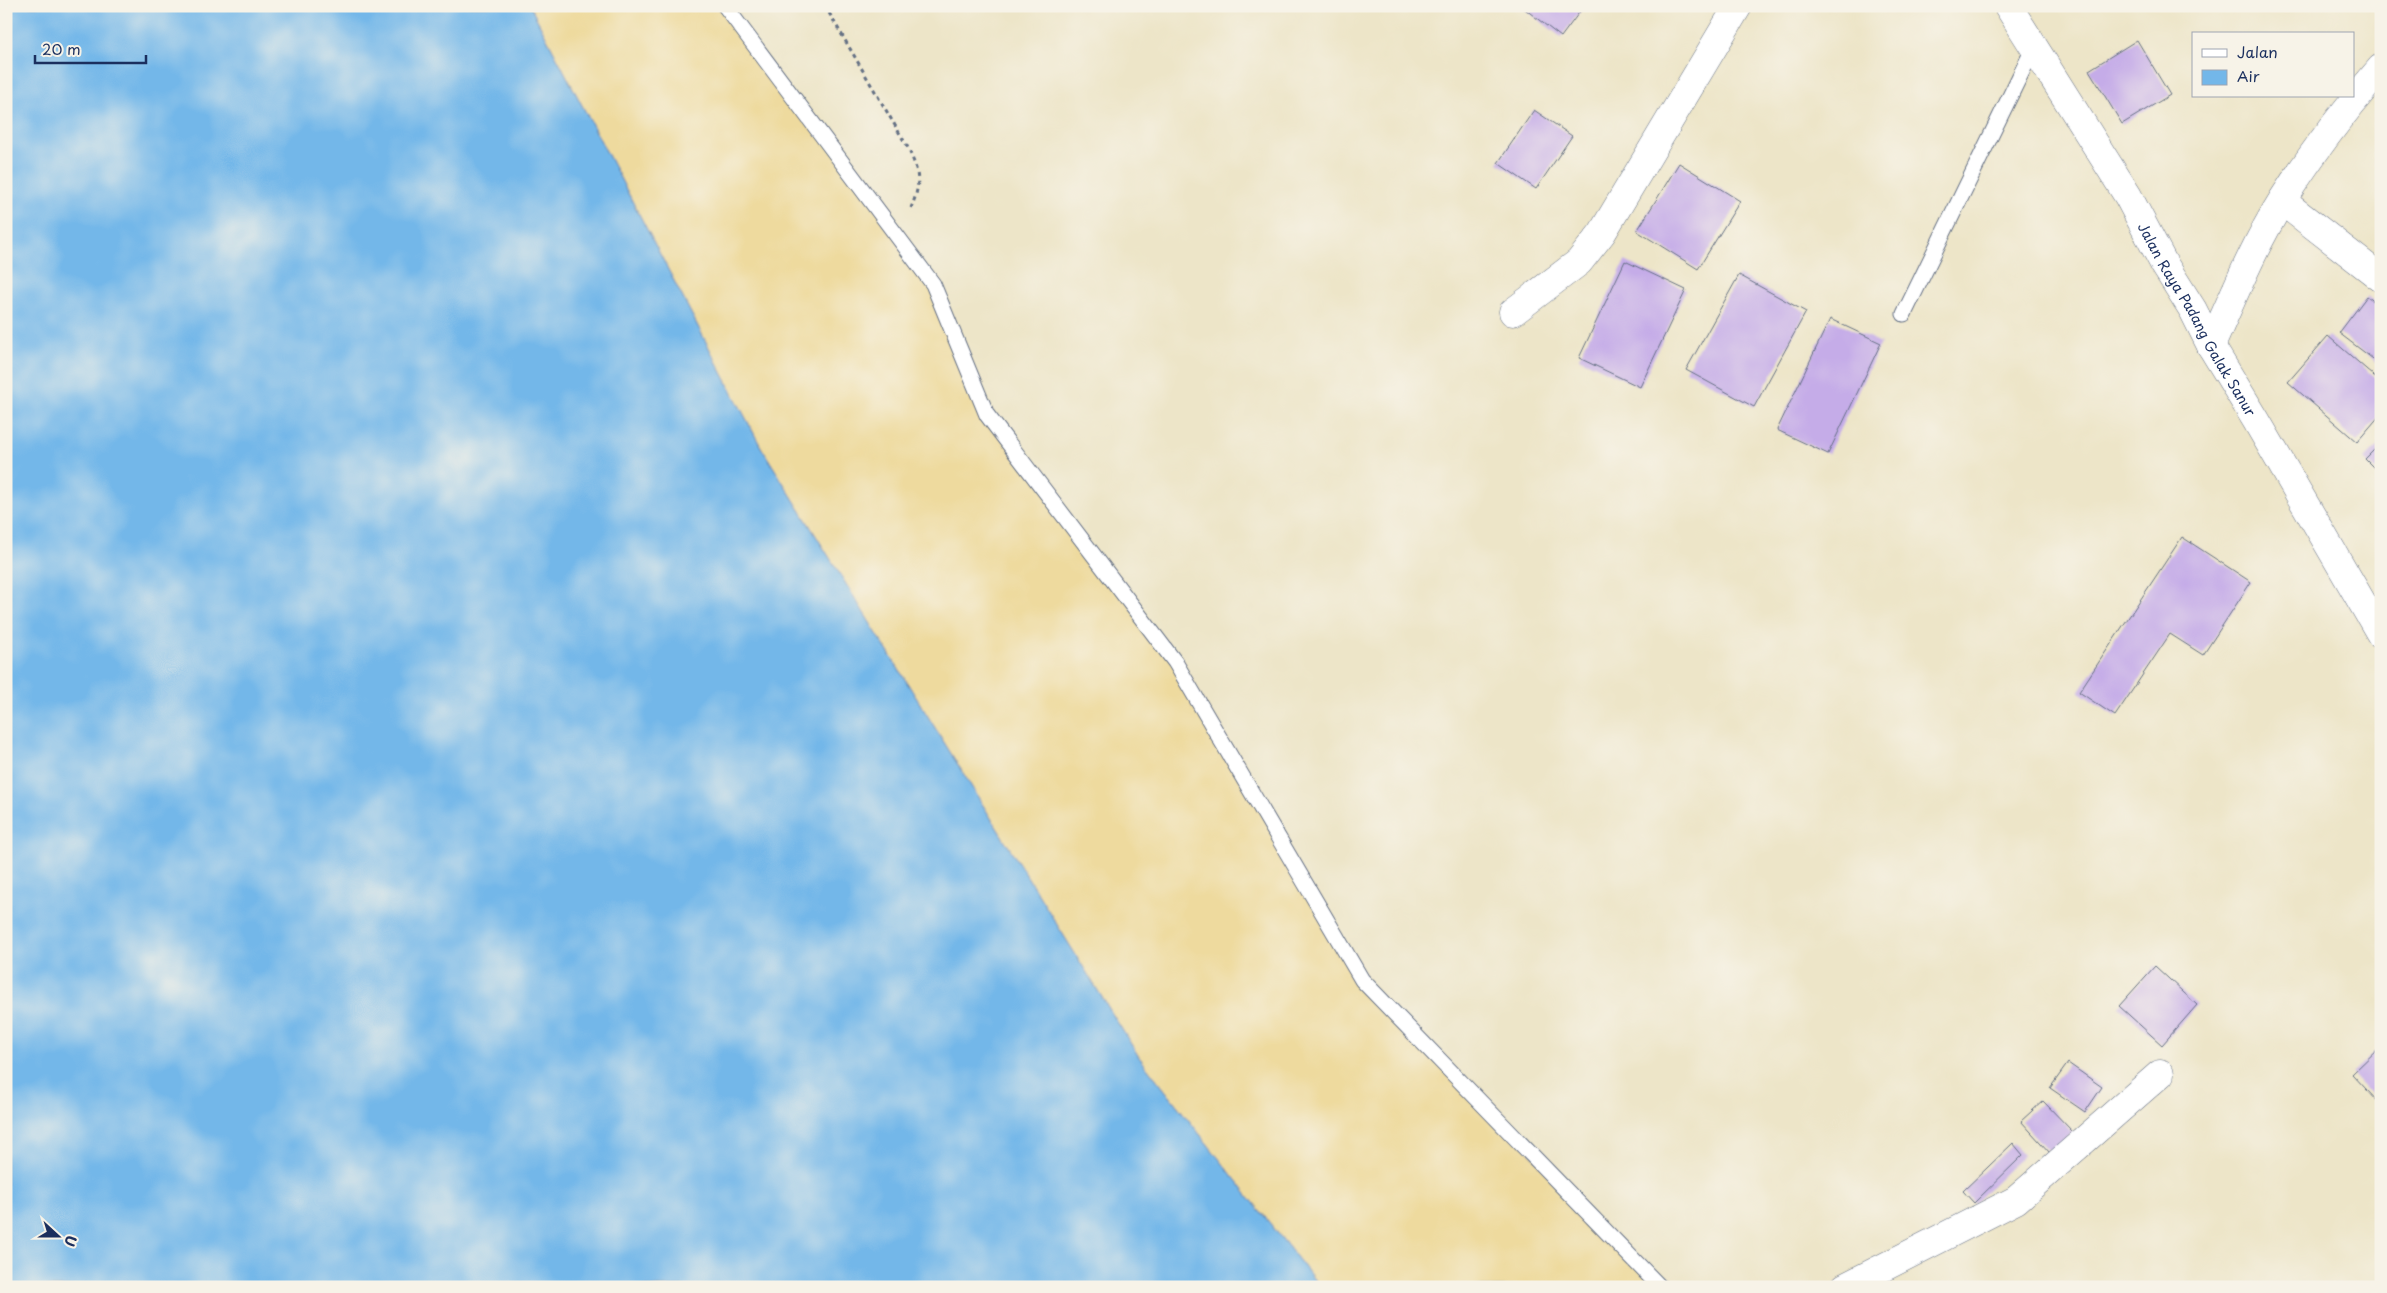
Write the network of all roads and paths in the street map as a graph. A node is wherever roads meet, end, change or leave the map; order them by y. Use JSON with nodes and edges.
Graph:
{"nodes":[{"id":1,"x":725,"y":6,"type":"edge"},
{"id":2,"x":825,"y":6,"type":"edge"},
{"id":3,"x":1738,"y":6,"type":"edge"},
{"id":4,"x":2008,"y":6,"type":"edge"},
{"id":5,"x":2033,"y":49,"type":"junction"},
{"id":6,"x":2381,"y":68,"type":"edge"},
{"id":7,"x":2282,"y":200,"type":"junction"},
{"id":8,"x":909,"y":254,"type":"junction"},
{"id":9,"x":2381,"y":278,"type":"edge"},
{"id":10,"x":1512,"y":312,"type":"dead end"},
{"id":11,"x":1904,"y":314,"type":"dead end"},
{"id":12,"x":2210,"y":346,"type":"junction"},
{"id":13,"x":2381,"y":635,"type":"edge"},
{"id":14,"x":2160,"y":1074,"type":"dead end"},
{"id":15,"x":1660,"y":1287,"type":"edge"},
{"id":16,"x":1845,"y":1287,"type":"edge"}],
"edges":[{"from":1,"to":8,"type":"lane"},
{"from":2,"to":8,"type":"path"},
{"from":3,"to":10,"type":"street"},
{"from":4,"to":5,"type":"street","name":"Jalan Raya Padang Galak Sanur"},
{"from":5,"to":11,"type":"lane"},
{"from":5,"to":12,"type":"street","name":"Jalan Raya Padang Galak Sanur"},
{"from":6,"to":7,"type":"street"},
{"from":7,"to":9,"type":"street"},
{"from":7,"to":12,"type":"street"},
{"from":8,"to":15,"type":"lane"},
{"from":12,"to":13,"type":"street","name":"Jalan Raya Padang Galak Sanur"},
{"from":14,"to":16,"type":"street"}]}
